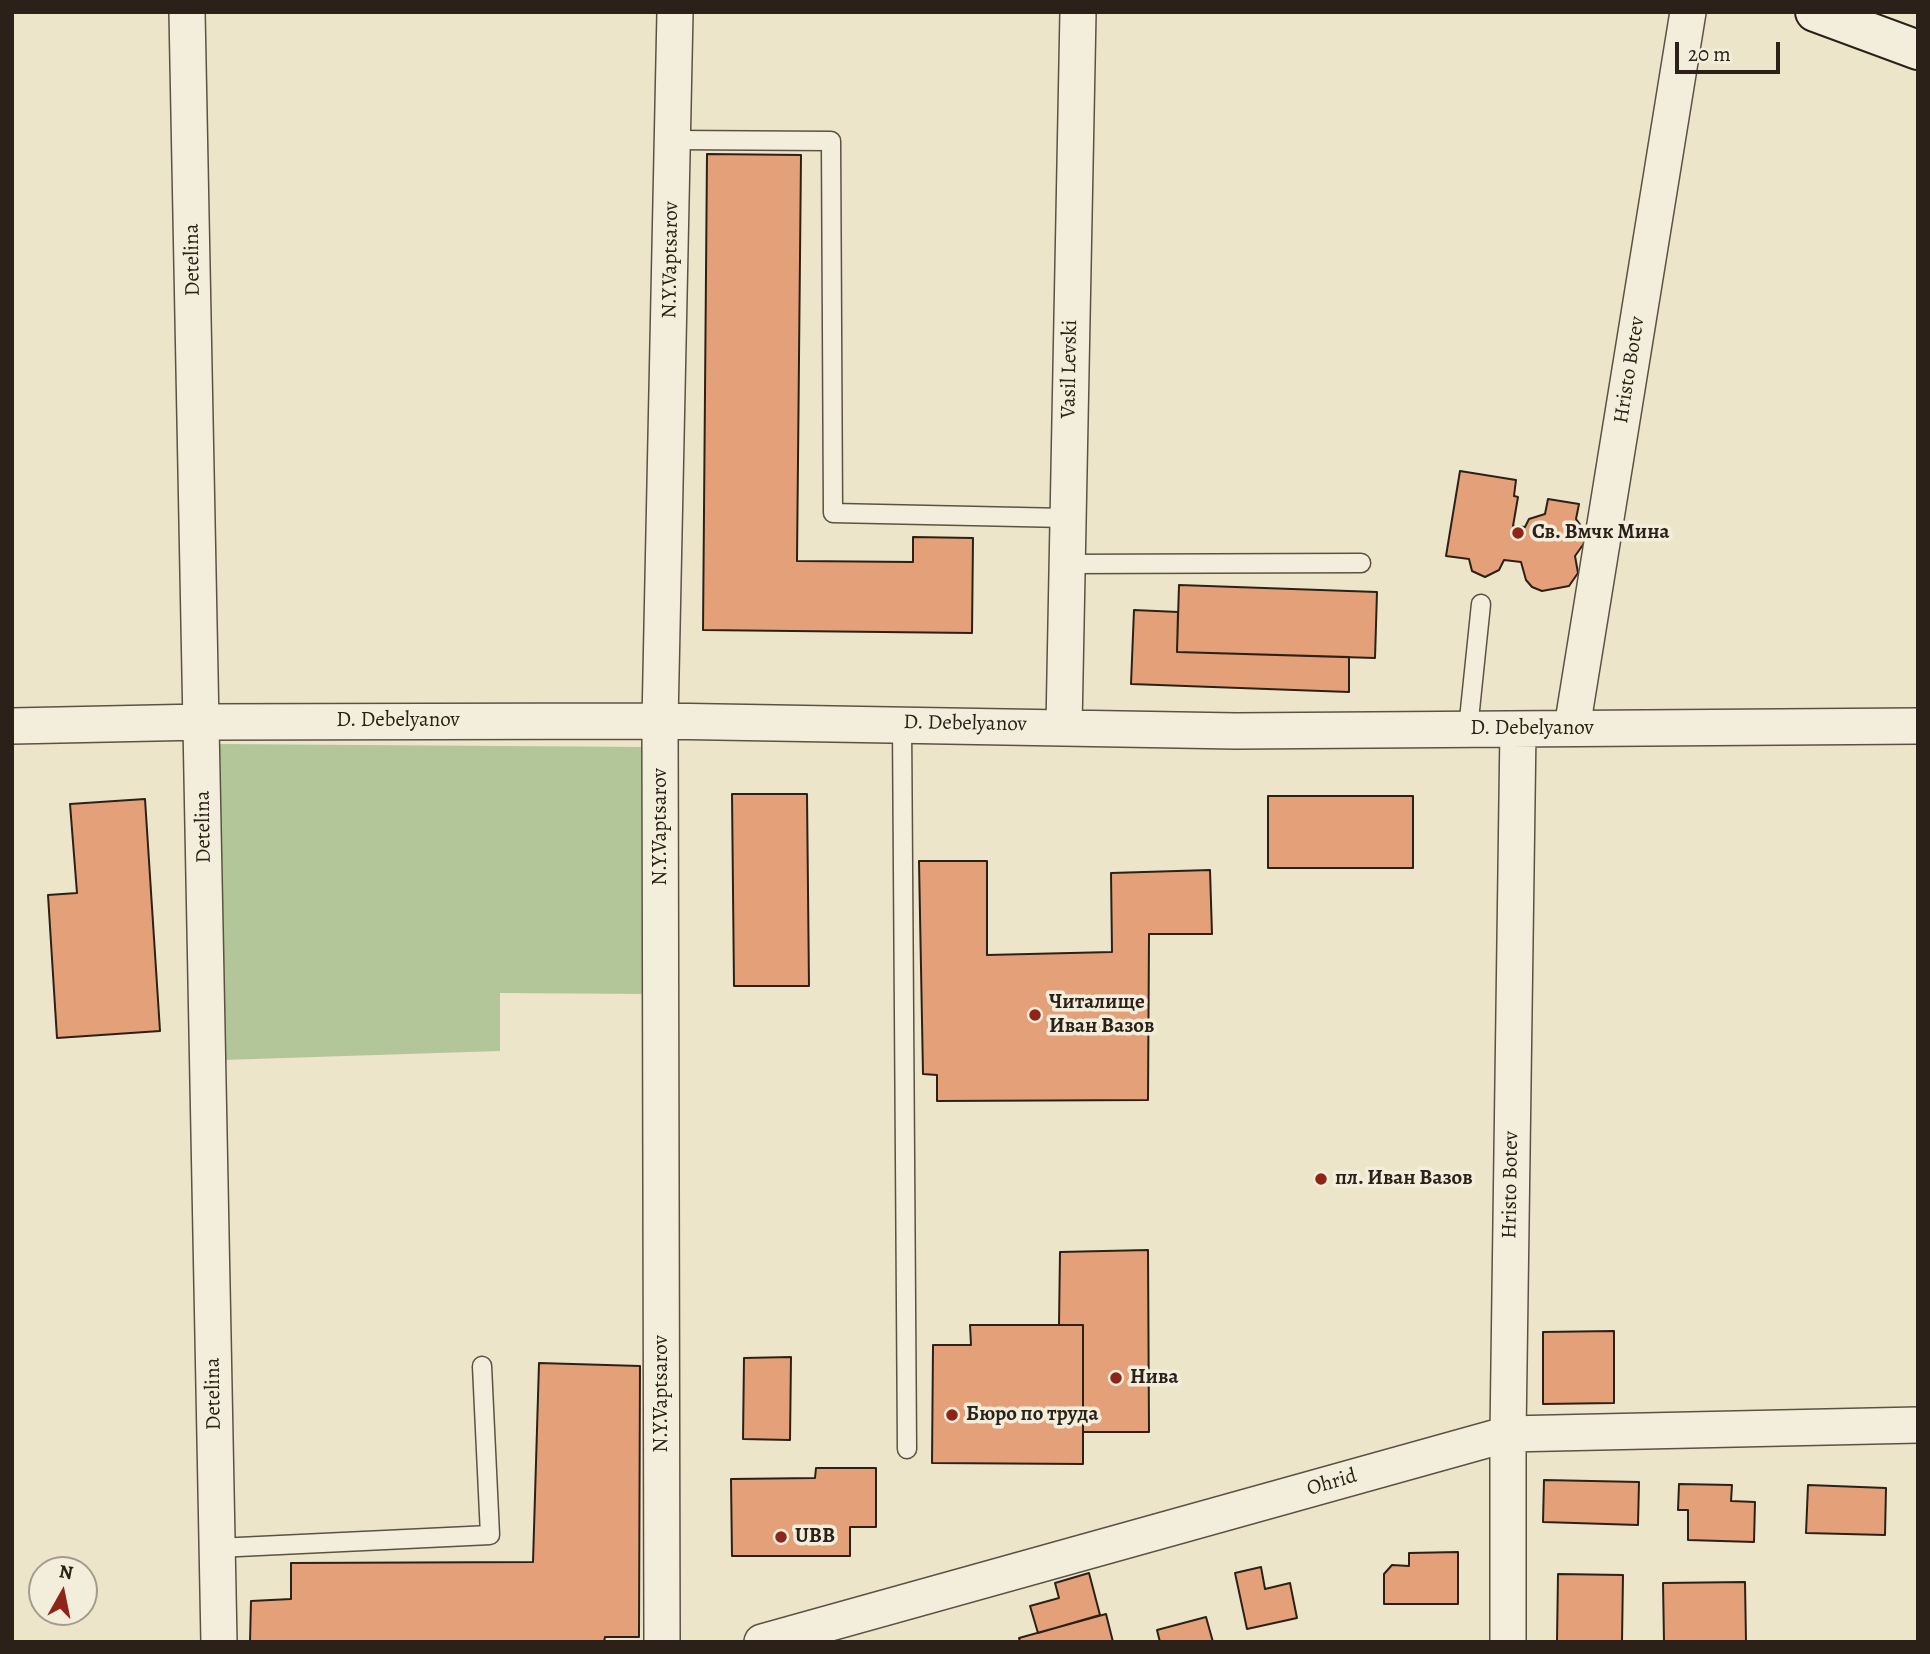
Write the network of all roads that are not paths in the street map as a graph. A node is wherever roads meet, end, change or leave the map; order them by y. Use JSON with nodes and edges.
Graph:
{"nodes":[{"id":1,"x":187,"y":12,"type":"edge"},
{"id":2,"x":675,"y":12,"type":"edge"},
{"id":3,"x":1078,"y":12,"type":"edge"},
{"id":4,"x":1688,"y":12,"type":"edge"},
{"id":5,"x":1815,"y":12,"type":"edge"},
{"id":6,"x":1918,"y":50,"type":"edge"},
{"id":7,"x":674,"y":140,"type":"junction"},
{"id":8,"x":1066,"y":518,"type":"junction"},
{"id":9,"x":1361,"y":563,"type":"dead end"},
{"id":10,"x":1065,"y":564,"type":"junction"},
{"id":11,"x":1481,"y":604,"type":"dead end"},
{"id":12,"x":660,"y":721,"type":"junction"},
{"id":13,"x":202,"y":722,"type":"junction"},
{"id":14,"x":902,"y":723,"type":"junction"},
{"id":15,"x":12,"y":726,"type":"edge"},
{"id":16,"x":1064,"y":726,"type":"junction"},
{"id":17,"x":1918,"y":726,"type":"edge"},
{"id":18,"x":1572,"y":728,"type":"junction"},
{"id":19,"x":1468,"y":729,"type":"junction"},
{"id":20,"x":1518,"y":729,"type":"junction"},
{"id":21,"x":482,"y":1366,"type":"dead end"},
{"id":22,"x":1918,"y":1426,"type":"edge"},
{"id":23,"x":1508,"y":1434,"type":"junction"},
{"id":24,"x":907,"y":1449,"type":"dead end"},
{"id":25,"x":217,"y":1548,"type":"junction"},
{"id":26,"x":219,"y":1642,"type":"edge"},
{"id":27,"x":662,"y":1642,"type":"edge"},
{"id":28,"x":762,"y":1642,"type":"edge"},
{"id":29,"x":1508,"y":1642,"type":"edge"}],
"edges":[{"from":1,"to":13,"type":"street","name":"Detelina"},
{"from":2,"to":7,"type":"street","name":"N.Y.Vaptsarov"},
{"from":3,"to":8,"type":"street","name":"Vasil Levski"},
{"from":4,"to":18,"type":"street","name":"Hristo Botev"},
{"from":5,"to":6,"type":"street"},
{"from":7,"to":8,"type":"lane"},
{"from":7,"to":12,"type":"street","name":"N.Y.Vaptsarov"},
{"from":8,"to":10,"type":"street","name":"Vasil Levski"},
{"from":9,"to":10,"type":"lane"},
{"from":10,"to":16,"type":"street","name":"Vasil Levski"},
{"from":11,"to":19,"type":"lane"},
{"from":12,"to":13,"type":"street","name":"D. Debelyanov"},
{"from":12,"to":14,"type":"street","name":"D. Debelyanov"},
{"from":12,"to":27,"type":"street","name":"N.Y.Vaptsarov"},
{"from":13,"to":15,"type":"street","name":"D. Debelyanov"},
{"from":13,"to":25,"type":"street","name":"Detelina"},
{"from":14,"to":16,"type":"street","name":"D. Debelyanov"},
{"from":14,"to":24,"type":"lane"},
{"from":16,"to":19,"type":"street","name":"D. Debelyanov"},
{"from":17,"to":18,"type":"street","name":"D. Debelyanov"},
{"from":18,"to":20,"type":"street","name":"D. Debelyanov"},
{"from":19,"to":20,"type":"street","name":"D. Debelyanov"},
{"from":20,"to":23,"type":"street","name":"Hristo Botev"},
{"from":21,"to":25,"type":"lane"},
{"from":22,"to":23,"type":"street","name":"Ohrid"},
{"from":23,"to":28,"type":"street","name":"Ohrid"},
{"from":23,"to":29,"type":"street","name":"Hristo Botev"},
{"from":25,"to":26,"type":"street","name":"Detelina"}]}
